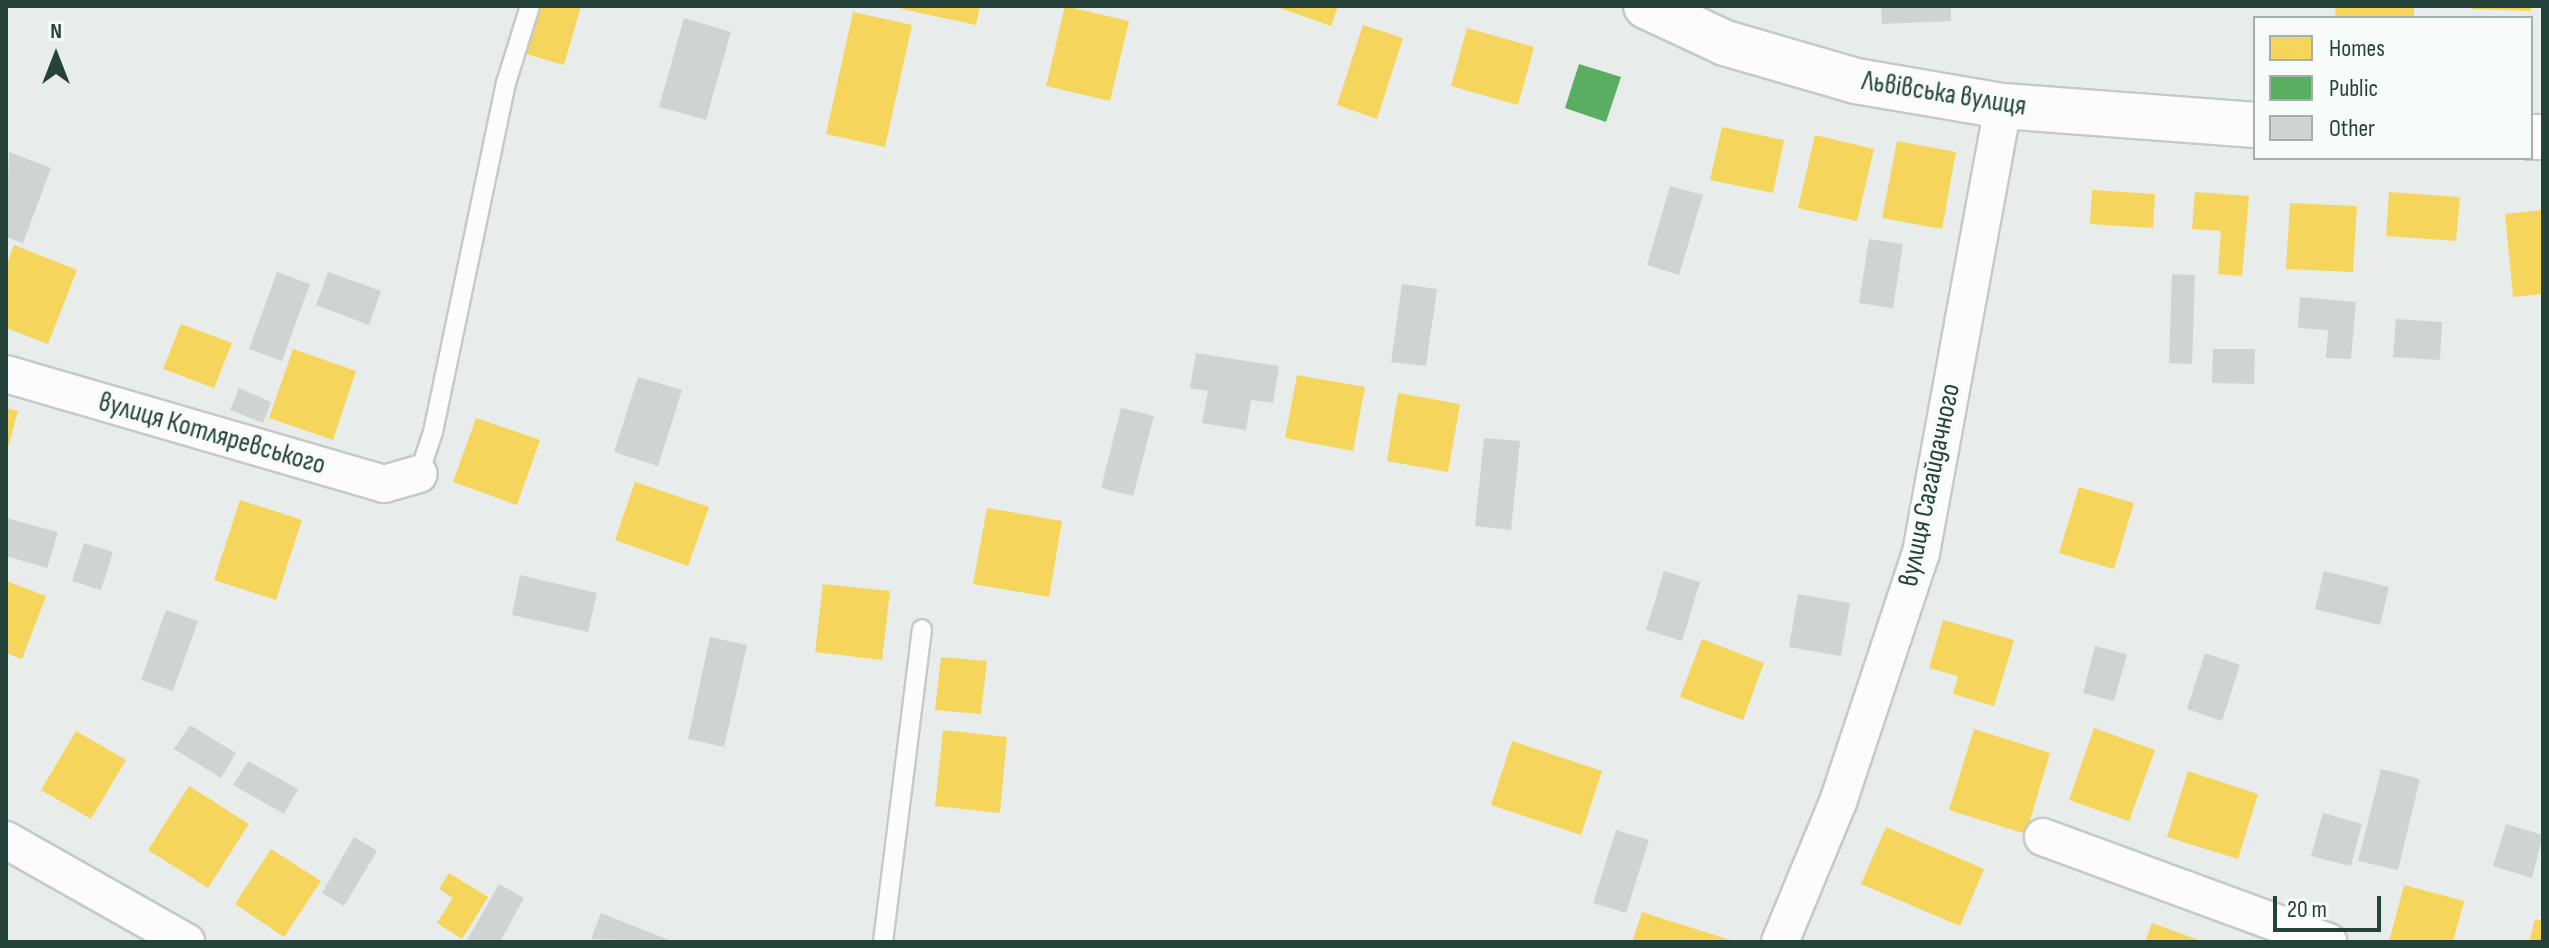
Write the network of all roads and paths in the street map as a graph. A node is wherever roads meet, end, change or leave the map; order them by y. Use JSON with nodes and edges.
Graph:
{"nodes":[{"id":1,"x":530,"y":6,"type":"edge"},
{"id":2,"x":1646,"y":6,"type":"edge"},
{"id":3,"x":2003,"y":106,"type":"junction"},
{"id":4,"x":2253,"y":125,"type":"edge"},
{"id":5,"x":6,"y":374,"type":"edge"},
{"id":6,"x":419,"y":474,"type":"joint"},
{"id":7,"x":922,"y":629,"type":"dead end"},
{"id":8,"x":2043,"y":837,"type":"dead end"},
{"id":9,"x":6,"y":840,"type":"edge"},
{"id":10,"x":186,"y":942,"type":"edge"},
{"id":11,"x":883,"y":942,"type":"edge"},
{"id":12,"x":1780,"y":942,"type":"edge"},
{"id":13,"x":2328,"y":942,"type":"edge"}],
"edges":[{"from":1,"to":6,"type":"lane"},
{"from":2,"to":3,"type":"main road","name":"Львівська вулиця"},
{"from":3,"to":4,"type":"main road","name":"Львівська вулиця"},
{"from":3,"to":12,"type":"street","name":"вулиця Сагайдачного"},
{"from":5,"to":6,"type":"street","name":"вулиця Котляревського"},
{"from":7,"to":11,"type":"lane"},
{"from":8,"to":13,"type":"street"},
{"from":9,"to":10,"type":"street"}]}
